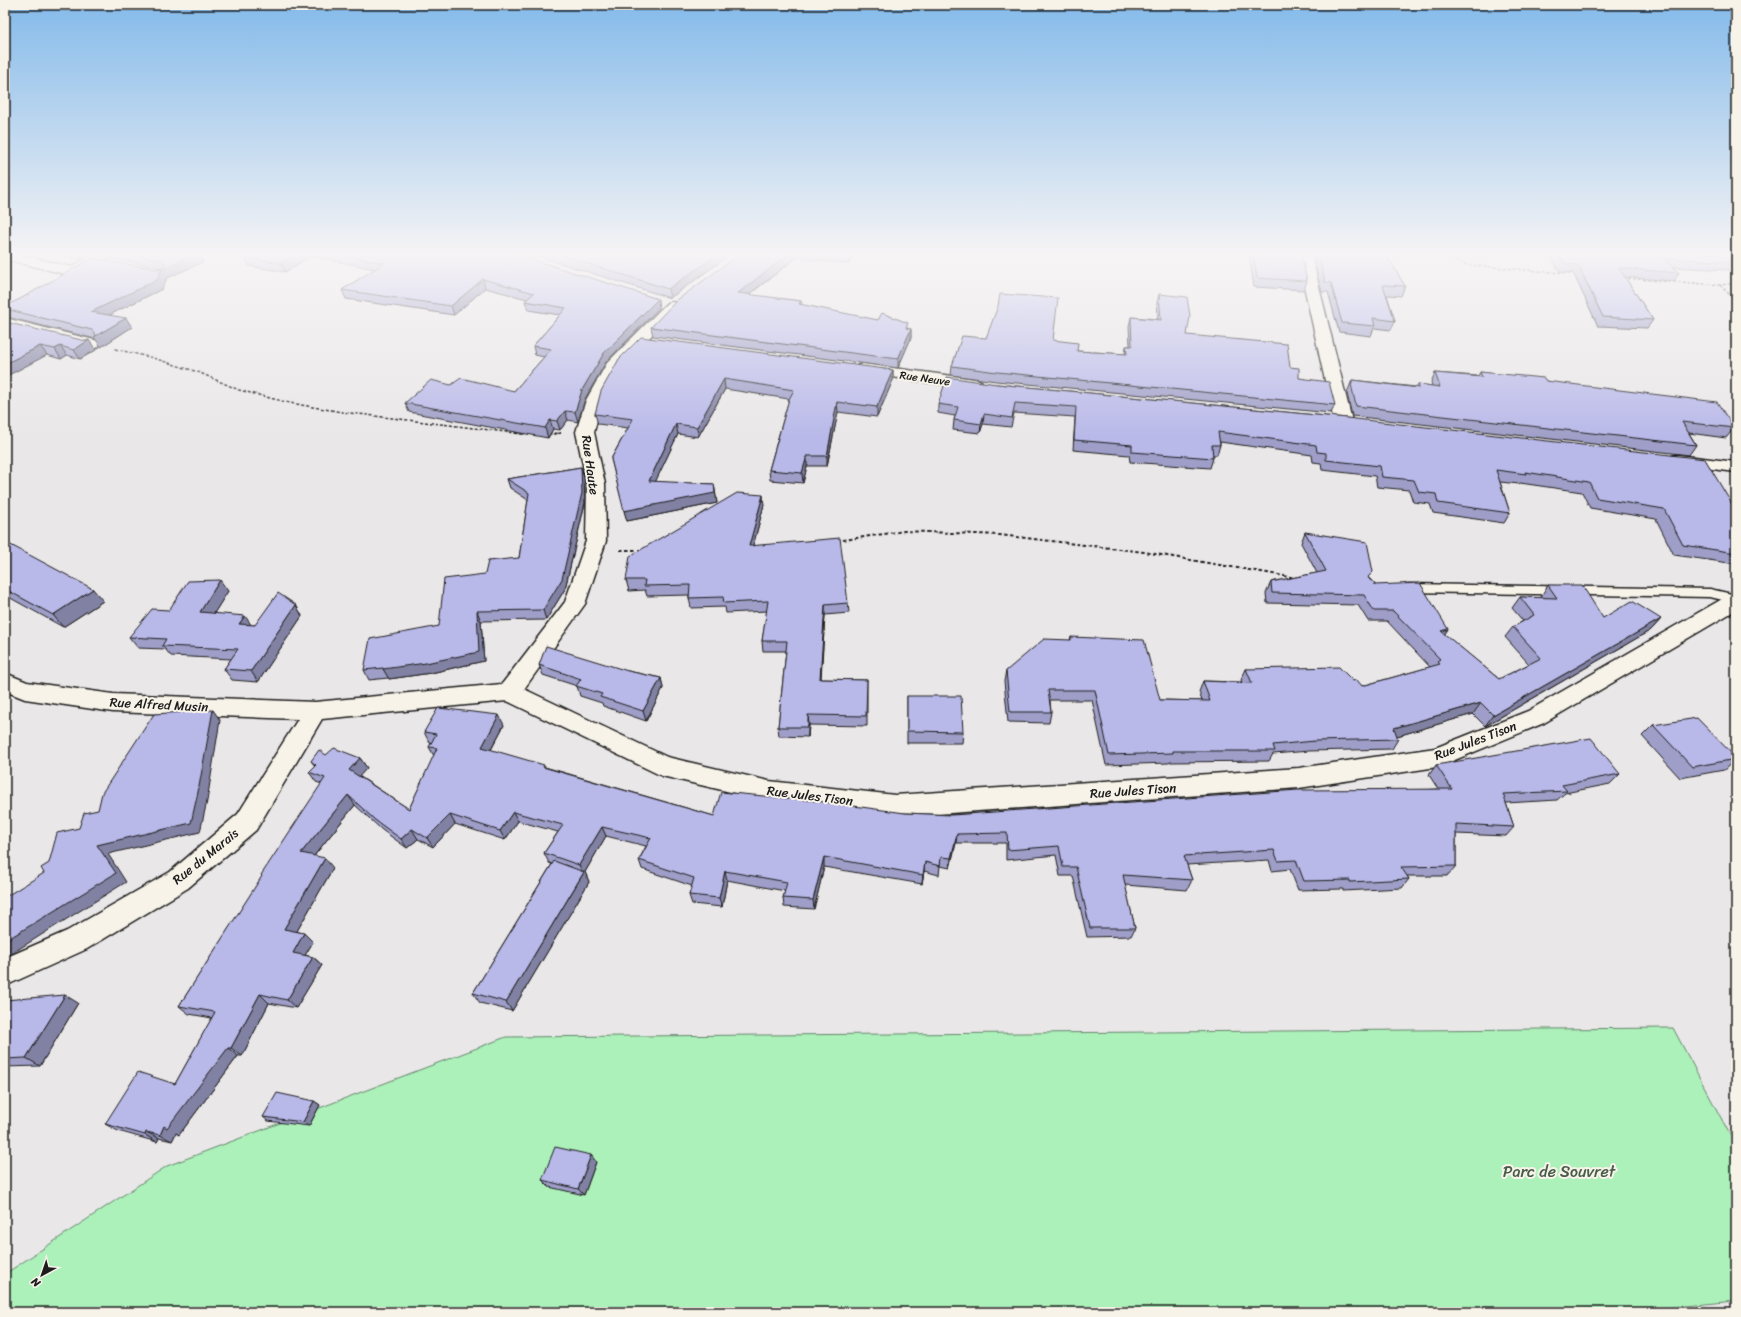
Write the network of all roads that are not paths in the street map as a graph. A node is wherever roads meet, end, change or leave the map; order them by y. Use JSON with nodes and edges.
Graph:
{"nodes":[{"id":1,"x":662,"y":315,"type":"edge"},
{"id":2,"x":1318,"y":315,"type":"edge"},
{"id":3,"x":5,"y":322,"type":"edge"},
{"id":4,"x":93,"y":344,"type":"edge"},
{"id":5,"x":846,"y":367,"type":"edge"},
{"id":6,"x":988,"y":386,"type":"edge"},
{"id":7,"x":1343,"y":421,"type":"edge"},
{"id":8,"x":1665,"y":459,"type":"edge"},
{"id":9,"x":1736,"y":467,"type":"edge"},
{"id":10,"x":1394,"y":588,"type":"edge"},
{"id":11,"x":1736,"y":600,"type":"edge"},
{"id":12,"x":5,"y":682,"type":"edge"},
{"id":13,"x":509,"y":692,"type":"junction"},
{"id":14,"x":315,"y":711,"type":"junction"},
{"id":15,"x":5,"y":972,"type":"edge"}],
"edges":[{"from":1,"to":13,"type":"street","name":"Rue Haute"},
{"from":2,"to":7,"type":"street"},
{"from":3,"to":4,"type":"street"},
{"from":5,"to":6,"type":"street","name":"Rue Neuve"},
{"from":8,"to":9,"type":"street"},
{"from":10,"to":11,"type":"lane"},
{"from":11,"to":13,"type":"street","name":"Rue Jules Tison"},
{"from":12,"to":14,"type":"street","name":"Rue Alfred Musin"},
{"from":13,"to":14,"type":"street","name":"Rue Alfred Musin"},
{"from":14,"to":15,"type":"street","name":"Rue du Marais"}]}
